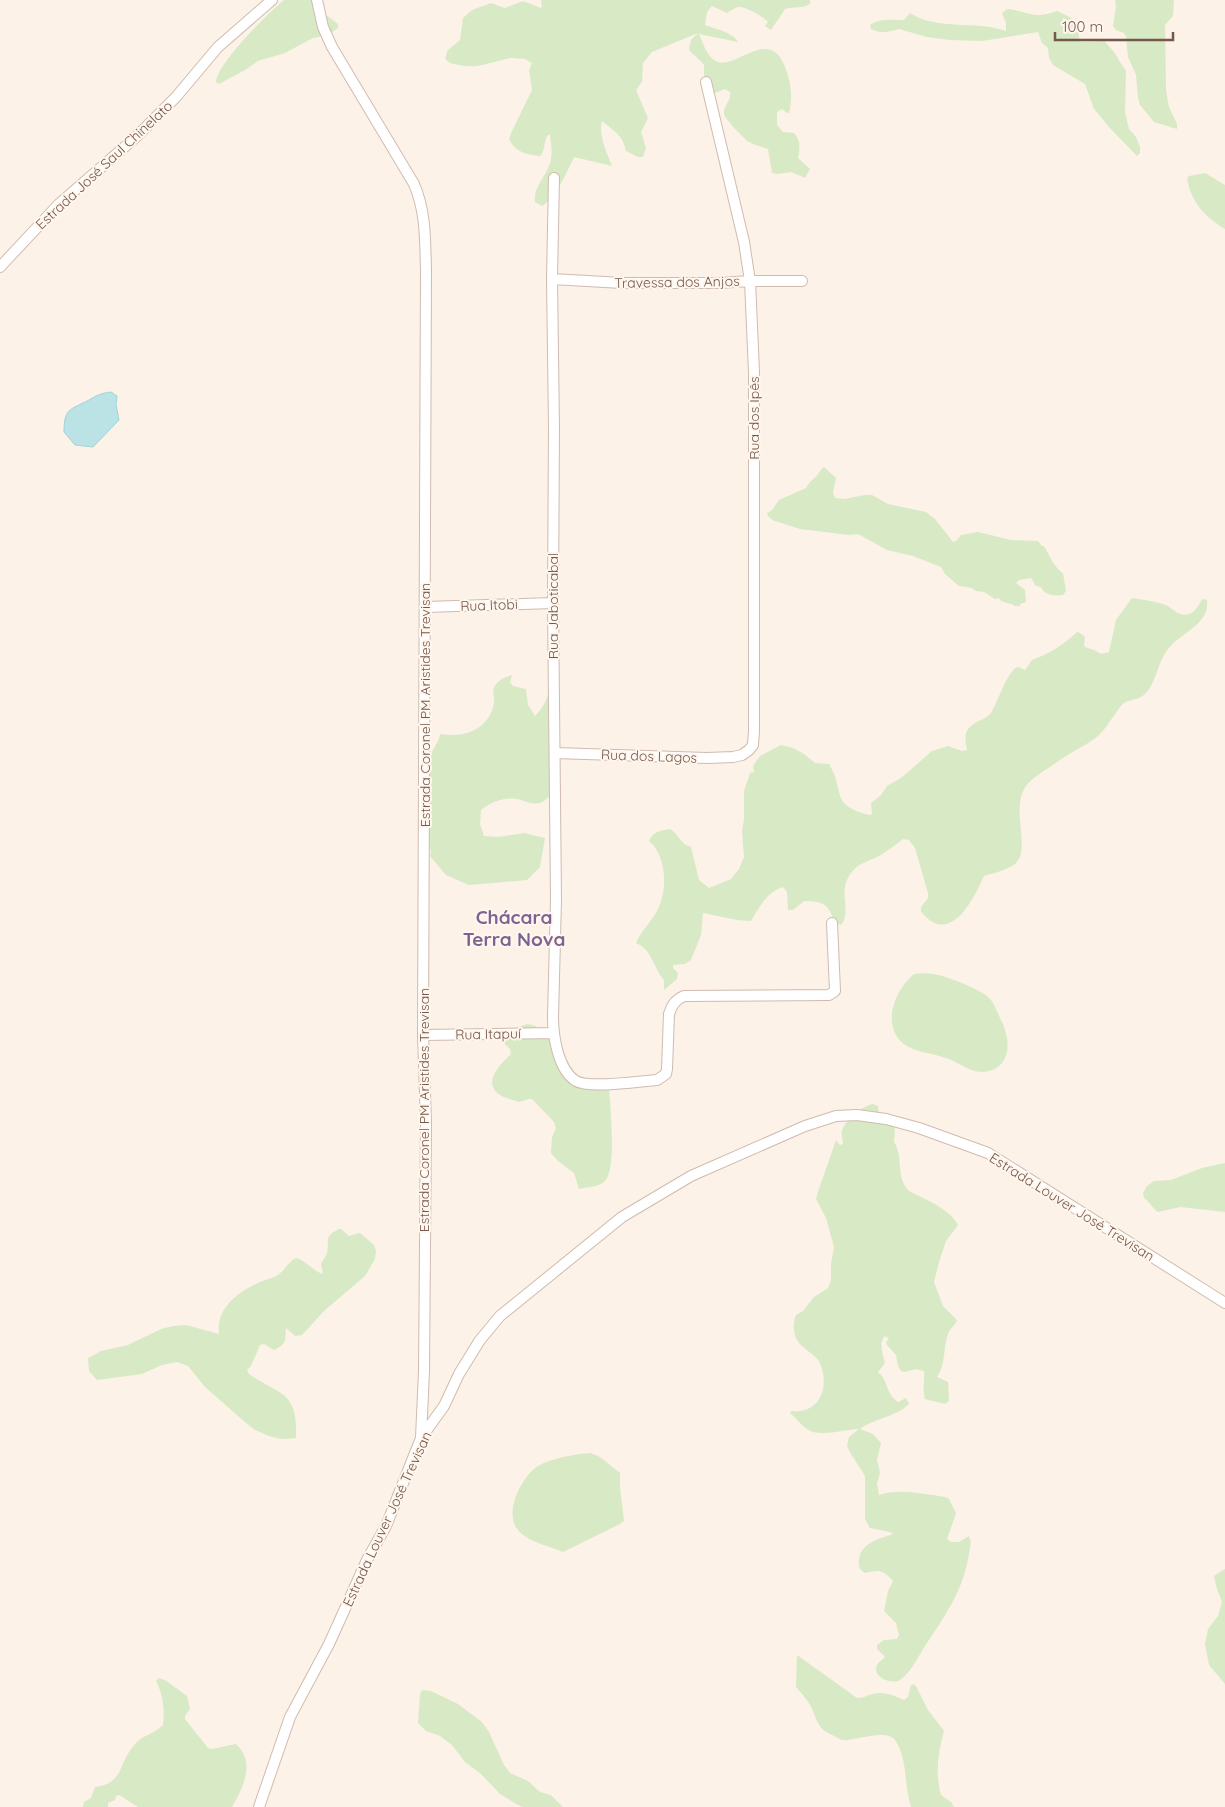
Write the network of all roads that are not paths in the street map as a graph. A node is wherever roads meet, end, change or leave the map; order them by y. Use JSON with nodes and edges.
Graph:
{"nodes":[{"id":1,"x":272,"y":0,"type":"edge"},
{"id":2,"x":317,"y":0,"type":"edge"},
{"id":3,"x":706,"y":82,"type":"dead end"},
{"id":4,"x":554,"y":178,"type":"dead end"},
{"id":5,"x":0,"y":267,"type":"edge"},
{"id":6,"x":552,"y":279,"type":"junction"},
{"id":7,"x":750,"y":280,"type":"junction"},
{"id":8,"x":802,"y":281,"type":"dead end"},
{"id":9,"x":553,"y":603,"type":"junction"},
{"id":10,"x":426,"y":607,"type":"junction"},
{"id":11,"x":555,"y":753,"type":"junction"},
{"id":12,"x":742,"y":755,"type":"joint"},
{"id":13,"x":832,"y":923,"type":"dead end"},
{"id":14,"x":553,"y":1033,"type":"junction"},
{"id":15,"x":423,"y":1035,"type":"junction"},
{"id":16,"x":1225,"y":1303,"type":"edge"},
{"id":17,"x":421,"y":1438,"type":"junction"},
{"id":18,"x":259,"y":1807,"type":"edge"}],
"edges":[{"from":1,"to":5,"type":"street","name":"Estrada José Saul Chinelato"},
{"from":2,"to":10,"type":"street","name":"Estrada Coronel PM Aristides Trevisan"},
{"from":3,"to":7,"type":"street","name":"Rua dos Ipês"},
{"from":4,"to":6,"type":"street","name":"Rua Jaboticabal"},
{"from":6,"to":7,"type":"street","name":"Travessa dos Anjos"},
{"from":6,"to":9,"type":"street","name":"Rua Jaboticabal"},
{"from":7,"to":8,"type":"street","name":"Travessa dos Anjos"},
{"from":7,"to":12,"type":"street","name":"Rua dos Ipês"},
{"from":9,"to":10,"type":"street","name":"Rua Itobi"},
{"from":9,"to":11,"type":"street","name":"Rua Jaboticabal"},
{"from":10,"to":15,"type":"street","name":"Estrada Coronel PM Aristides Trevisan"},
{"from":11,"to":12,"type":"street","name":"Rua dos Lagos"},
{"from":11,"to":14,"type":"street","name":"Rua Jaboticabal"},
{"from":13,"to":14,"type":"street","name":"Rua Jaboticabal"},
{"from":14,"to":15,"type":"street","name":"Rua Itapuí"},
{"from":15,"to":17,"type":"street","name":"Estrada Coronel PM Aristides Trevisan"},
{"from":16,"to":17,"type":"street","name":"Estrada Louver José Trevisan"},
{"from":17,"to":18,"type":"street","name":"Estrada Louver José Trevisan"}]}
